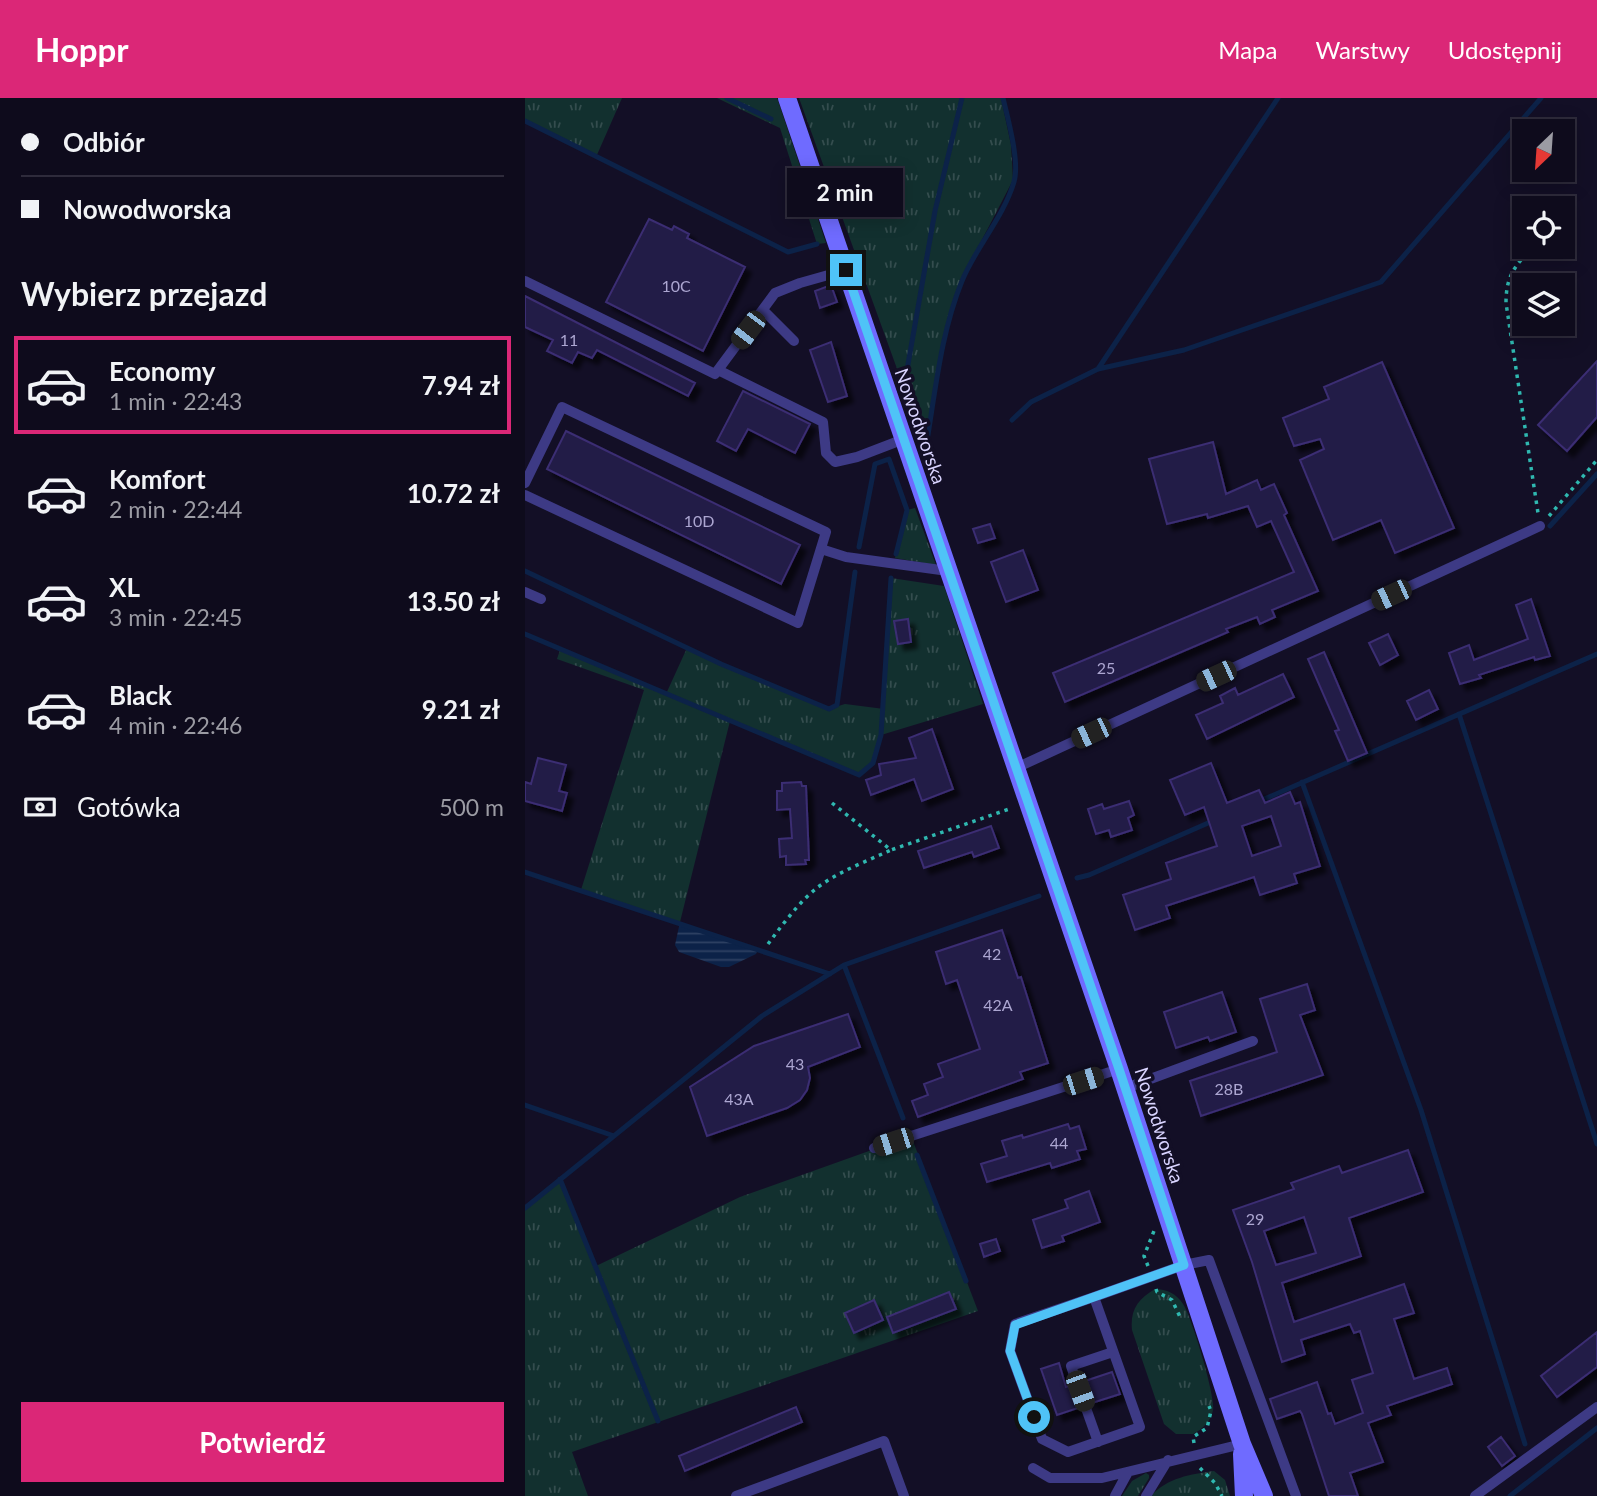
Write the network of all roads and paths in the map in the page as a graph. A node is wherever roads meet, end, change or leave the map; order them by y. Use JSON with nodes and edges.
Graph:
{"nodes":[{"id":1,"x":787,"y":98,"type":"edge"},
{"id":2,"x":1522,"y":259,"type":"edge"},
{"id":3,"x":846,"y":270,"type":"junction"},
{"id":4,"x":525,"y":281,"type":"edge"},
{"id":5,"x":763,"y":310,"type":"junction"},
{"id":6,"x":795,"y":341,"type":"dead end"},
{"id":7,"x":718,"y":370,"type":"junction"},
{"id":8,"x":904,"y":439,"type":"junction"},
{"id":9,"x":1597,"y":460,"type":"edge"},
{"id":10,"x":525,"y":483,"type":"edge"},
{"id":11,"x":525,"y":495,"type":"edge"},
{"id":12,"x":1540,"y":526,"type":"junction"},
{"id":13,"x":821,"y":549,"type":"junction"},
{"id":14,"x":948,"y":570,"type":"junction"},
{"id":15,"x":525,"y":592,"type":"edge"},
{"id":16,"x":541,"y":599,"type":"dead end"},
{"id":17,"x":1016,"y":768,"type":"junction"},
{"id":18,"x":1028,"y":802,"type":"junction"},
{"id":19,"x":832,"y":803,"type":"dead end"},
{"id":20,"x":891,"y":850,"type":"junction"},
{"id":21,"x":768,"y":944,"type":"dead end"},
{"id":22,"x":1253,"y":1041,"type":"dead end"},
{"id":23,"x":1119,"y":1069,"type":"junction"},
{"id":24,"x":1126,"y":1088,"type":"junction"},
{"id":25,"x":874,"y":1148,"type":"dead end"},
{"id":26,"x":1152,"y":1225,"type":"dead end"},
{"id":27,"x":1184,"y":1265,"type":"junction"},
{"id":28,"x":1152,"y":1276,"type":"junction"},
{"id":29,"x":1094,"y":1297,"type":"junction"},
{"id":30,"x":1182,"y":1321,"type":"dead end"},
{"id":31,"x":1113,"y":1352,"type":"junction"},
{"id":32,"x":1207,"y":1397,"type":"dead end"},
{"id":33,"x":1597,"y":1407,"type":"edge"},
{"id":34,"x":1098,"y":1442,"type":"junction"},
{"id":35,"x":1242,"y":1444,"type":"junction"},
{"id":36,"x":1196,"y":1454,"type":"junction"},
{"id":37,"x":1168,"y":1460,"type":"junction"},
{"id":38,"x":1033,"y":1468,"type":"dead end"},
{"id":39,"x":1128,"y":1472,"type":"junction"},
{"id":40,"x":736,"y":1496,"type":"edge"},
{"id":41,"x":904,"y":1496,"type":"edge"},
{"id":42,"x":1115,"y":1496,"type":"edge"},
{"id":43,"x":1146,"y":1496,"type":"edge"},
{"id":44,"x":1222,"y":1496,"type":"edge"},
{"id":45,"x":1244,"y":1496,"type":"edge"},
{"id":46,"x":1264,"y":1496,"type":"edge"},
{"id":47,"x":1296,"y":1496,"type":"edge"},
{"id":48,"x":1475,"y":1496,"type":"edge"}],
"edges":[{"from":1,"to":3,"type":"street","name":"Nowodworska"},
{"from":2,"to":12,"type":"path"},
{"from":3,"to":5,"type":"lane"},
{"from":3,"to":8,"type":"street","name":"Nowodworska"},
{"from":4,"to":7,"type":"lane"},
{"from":5,"to":6,"type":"lane"},
{"from":5,"to":7,"type":"lane"},
{"from":7,"to":8,"type":"lane"},
{"from":8,"to":14,"type":"street","name":"Nowodworska"},
{"from":9,"to":12,"type":"path"},
{"from":10,"to":13,"type":"lane"},
{"from":11,"to":13,"type":"lane"},
{"from":12,"to":17,"type":"lane"},
{"from":13,"to":14,"type":"lane"},
{"from":14,"to":17,"type":"street","name":"Nowodworska"},
{"from":15,"to":16,"type":"lane"},
{"from":17,"to":18,"type":"street","name":"Nowodworska"},
{"from":18,"to":20,"type":"path"},
{"from":18,"to":23,"type":"street","name":"Nowodworska"},
{"from":19,"to":20,"type":"path"},
{"from":20,"to":21,"type":"path"},
{"from":22,"to":24,"type":"lane"},
{"from":23,"to":24,"type":"street","name":"Nowodworska"},
{"from":23,"to":25,"type":"lane"},
{"from":24,"to":27,"type":"street","name":"Nowodworska"},
{"from":26,"to":28,"type":"path"},
{"from":27,"to":28,"type":"lane"},
{"from":27,"to":35,"type":"street","name":"Nowodworska"},
{"from":27,"to":47,"type":"lane"},
{"from":28,"to":29,"type":"lane"},
{"from":28,"to":30,"type":"path"},
{"from":29,"to":31,"type":"lane"},
{"from":29,"to":34,"type":"lane"},
{"from":31,"to":34,"type":"lane"},
{"from":31,"to":34,"type":"lane"},
{"from":32,"to":36,"type":"path"},
{"from":33,"to":48,"type":"lane"},
{"from":35,"to":36,"type":"lane"},
{"from":35,"to":45,"type":"street"},
{"from":35,"to":46,"type":"street","name":"Nowodworska"},
{"from":36,"to":37,"type":"lane"},
{"from":36,"to":44,"type":"path"},
{"from":37,"to":39,"type":"lane"},
{"from":37,"to":43,"type":"lane"},
{"from":38,"to":39,"type":"lane"},
{"from":39,"to":42,"type":"lane"},
{"from":40,"to":41,"type":"lane"}]}
